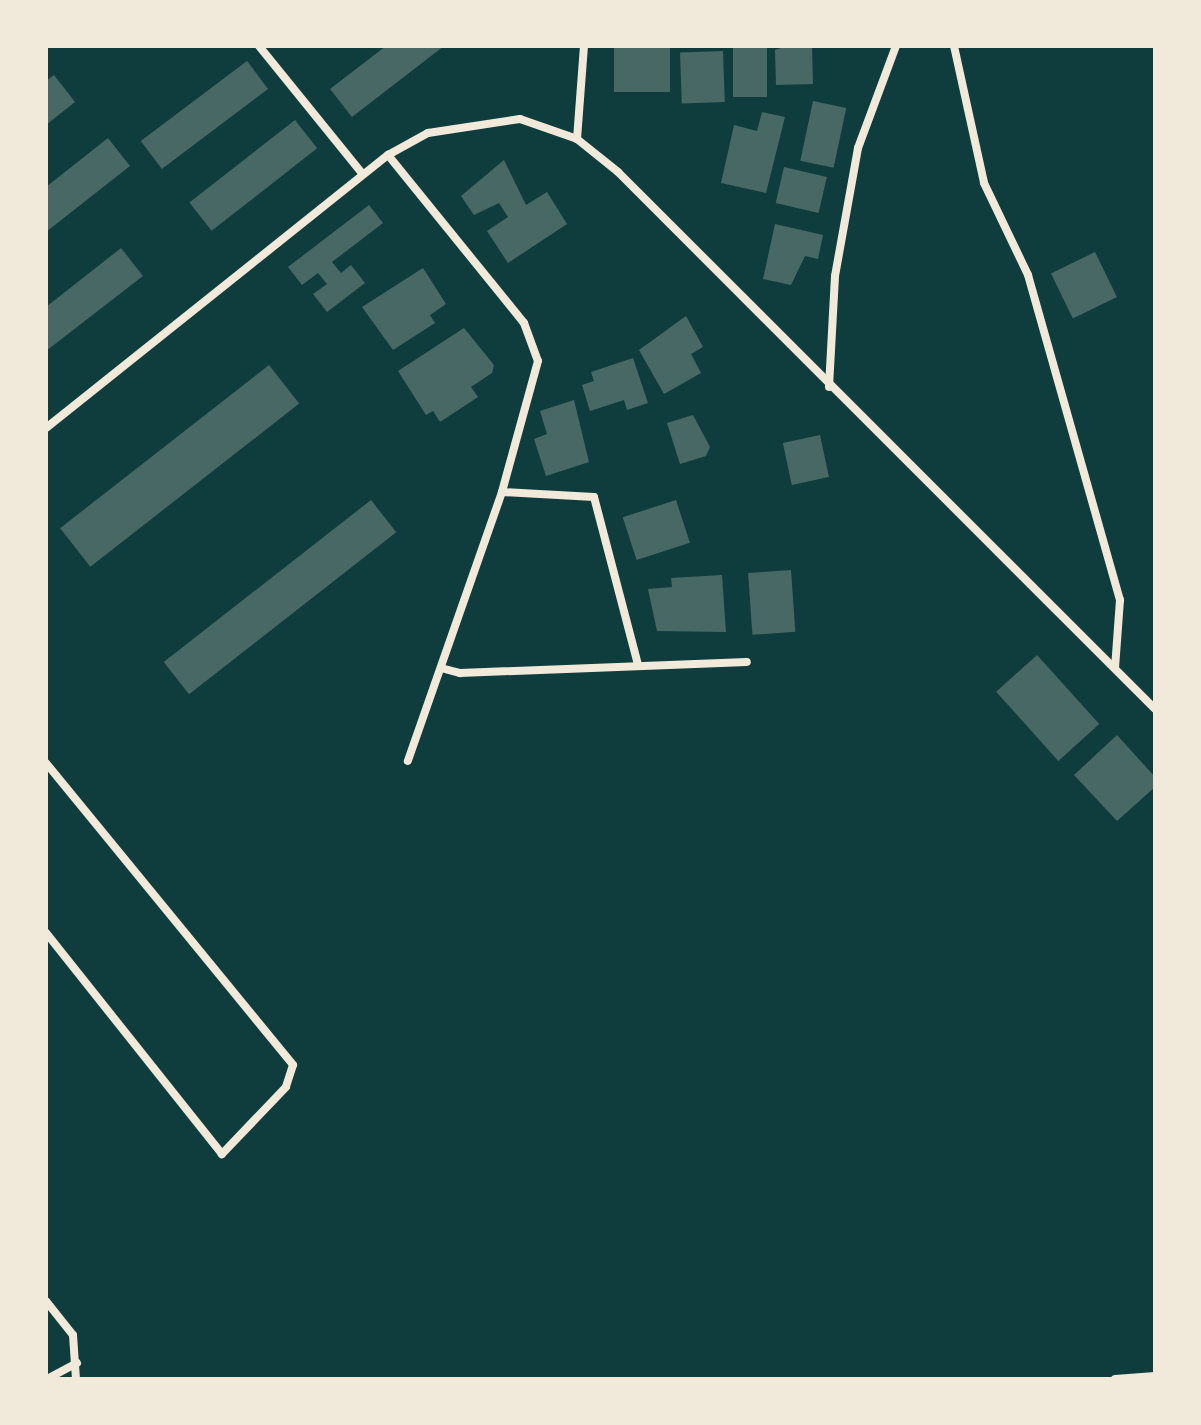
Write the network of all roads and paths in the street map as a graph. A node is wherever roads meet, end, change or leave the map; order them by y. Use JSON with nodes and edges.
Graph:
{"nodes":[{"id":1,"x":259,"y":46,"type":"edge"},
{"id":2,"x":584,"y":46,"type":"edge"},
{"id":3,"x":896,"y":46,"type":"edge"},
{"id":4,"x":954,"y":46,"type":"edge"},
{"id":5,"x":577,"y":139,"type":"junction"},
{"id":6,"x":388,"y":155,"type":"junction"},
{"id":7,"x":362,"y":173,"type":"junction"},
{"id":8,"x":829,"y":387,"type":"junction"},
{"id":9,"x":46,"y":428,"type":"edge"},
{"id":10,"x":502,"y":492,"type":"junction"},
{"id":11,"x":747,"y":662,"type":"dead end"},
{"id":12,"x":638,"y":665,"type":"junction"},
{"id":13,"x":441,"y":668,"type":"junction"},
{"id":14,"x":1115,"y":668,"type":"junction"},
{"id":15,"x":1155,"y":709,"type":"edge"},
{"id":16,"x":408,"y":761,"type":"dead end"},
{"id":17,"x":46,"y":763,"type":"edge"},
{"id":18,"x":46,"y":933,"type":"edge"},
{"id":19,"x":46,"y":1301,"type":"edge"},
{"id":20,"x":77,"y":1363,"type":"junction"},
{"id":21,"x":1155,"y":1376,"type":"edge"},
{"id":22,"x":47,"y":1379,"type":"edge"},
{"id":23,"x":76,"y":1379,"type":"edge"},
{"id":24,"x":1115,"y":1379,"type":"edge"}],
"edges":[{"from":1,"to":7,"type":"street"},
{"from":2,"to":5,"type":"street"},
{"from":3,"to":8,"type":"street"},
{"from":4,"to":14,"type":"street"},
{"from":5,"to":6,"type":"street"},
{"from":5,"to":8,"type":"street"},
{"from":6,"to":7,"type":"street"},
{"from":6,"to":10,"type":"street"},
{"from":7,"to":9,"type":"street"},
{"from":8,"to":14,"type":"street"},
{"from":10,"to":12,"type":"street"},
{"from":10,"to":13,"type":"street"},
{"from":11,"to":12,"type":"street"},
{"from":12,"to":13,"type":"street"},
{"from":13,"to":16,"type":"street"},
{"from":14,"to":15,"type":"street"},
{"from":17,"to":18,"type":"street"},
{"from":19,"to":20,"type":"street"},
{"from":20,"to":22,"type":"street"},
{"from":20,"to":23,"type":"street"},
{"from":21,"to":24,"type":"street"}]}
